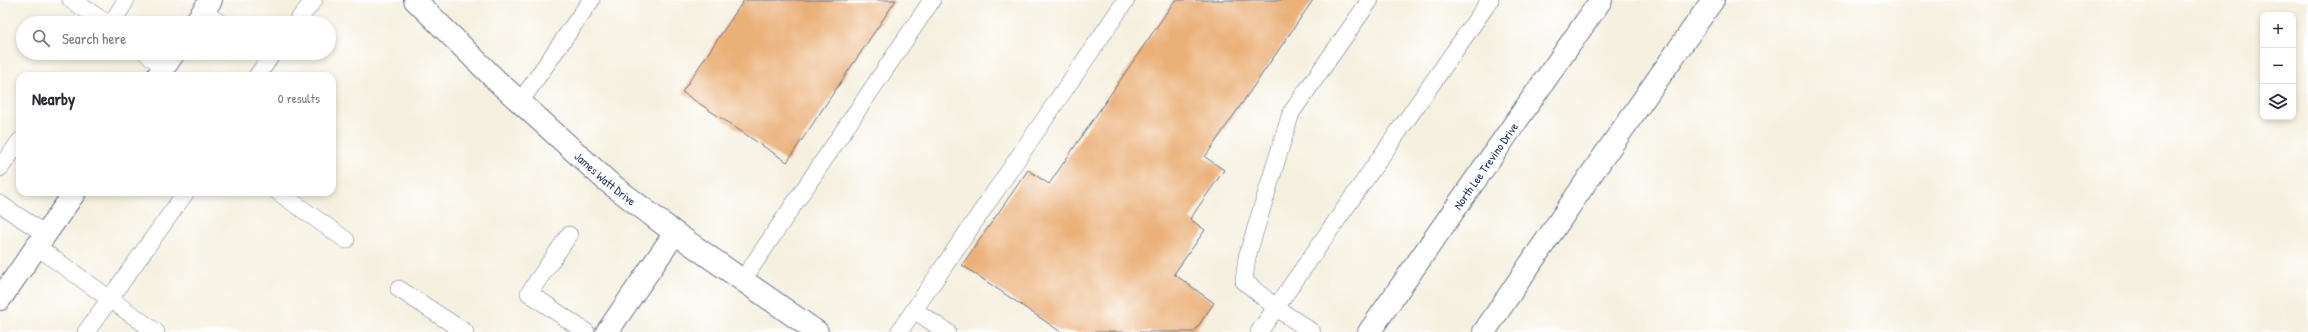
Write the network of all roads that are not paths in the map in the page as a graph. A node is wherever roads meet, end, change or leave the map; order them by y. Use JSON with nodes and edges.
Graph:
{"nodes":[{"id":1,"x":70,"y":0,"type":"edge"},
{"id":2,"x":126,"y":0,"type":"edge"},
{"id":3,"x":314,"y":0,"type":"edge"},
{"id":4,"x":415,"y":0,"type":"edge"},
{"id":5,"x":591,"y":0,"type":"edge"},
{"id":6,"x":932,"y":0,"type":"edge"},
{"id":7,"x":1126,"y":0,"type":"edge"},
{"id":8,"x":1370,"y":0,"type":"edge"},
{"id":9,"x":1490,"y":0,"type":"edge"},
{"id":10,"x":1713,"y":0,"type":"edge"},
{"id":11,"x":1596,"y":2,"type":"edge"},
{"id":12,"x":95,"y":16,"type":"edge"},
{"id":13,"x":116,"y":16,"type":"edge"},
{"id":14,"x":301,"y":16,"type":"edge"},
{"id":15,"x":267,"y":60,"type":"edge"},
{"id":16,"x":260,"y":72,"type":"edge"},
{"id":17,"x":520,"y":102,"type":"junction"},
{"id":18,"x":16,"y":146,"type":"edge"},
{"id":19,"x":0,"y":168,"type":"edge"},
{"id":20,"x":72,"y":196,"type":"edge"},
{"id":21,"x":183,"y":196,"type":"edge"},
{"id":22,"x":284,"y":196,"type":"edge"},
{"id":23,"x":0,"y":204,"type":"edge"},
{"id":24,"x":675,"y":233,"type":"junction"},
{"id":25,"x":569,"y":235,"type":"dead end"},
{"id":26,"x":41,"y":240,"type":"junction"},
{"id":27,"x":346,"y":240,"type":"dead end"},
{"id":28,"x":742,"y":281,"type":"junction"},
{"id":29,"x":399,"y":289,"type":"dead end"},
{"id":30,"x":0,"y":298,"type":"edge"},
{"id":31,"x":110,"y":299,"type":"junction"},
{"id":32,"x":1275,"y":307,"type":"junction"},
{"id":33,"x":914,"y":310,"type":"junction"},
{"id":34,"x":86,"y":332,"type":"edge"},
{"id":35,"x":156,"y":332,"type":"edge"},
{"id":36,"x":465,"y":332,"type":"edge"},
{"id":37,"x":586,"y":332,"type":"edge"},
{"id":38,"x":607,"y":332,"type":"edge"},
{"id":39,"x":817,"y":332,"type":"edge"},
{"id":40,"x":899,"y":332,"type":"edge"},
{"id":41,"x":947,"y":332,"type":"edge"},
{"id":42,"x":1259,"y":332,"type":"edge"},
{"id":43,"x":1312,"y":332,"type":"edge"},
{"id":44,"x":1369,"y":332,"type":"edge"},
{"id":45,"x":1484,"y":332,"type":"edge"}],
"edges":[{"from":1,"to":12,"type":"lane"},
{"from":2,"to":13,"type":"lane"},
{"from":3,"to":14,"type":"lane"},
{"from":4,"to":17,"type":"main road","name":"James Watt Drive"},
{"from":5,"to":17,"type":"lane"},
{"from":6,"to":28,"type":"lane"},
{"from":7,"to":33,"type":"lane"},
{"from":8,"to":32,"type":"lane"},
{"from":9,"to":32,"type":"lane"},
{"from":10,"to":45,"type":"main road"},
{"from":11,"to":44,"type":"main road","name":"North Lee Trevino Drive"},
{"from":15,"to":16,"type":"lane"},
{"from":17,"to":24,"type":"main road","name":"James Watt Drive"},
{"from":18,"to":19,"type":"lane"},
{"from":20,"to":26,"type":"main road"},
{"from":21,"to":31,"type":"lane"},
{"from":22,"to":27,"type":"lane"},
{"from":23,"to":26,"type":"lane"},
{"from":24,"to":28,"type":"main road","name":"James Watt Drive"},
{"from":24,"to":38,"type":"main road"},
{"from":25,"to":37,"type":"lane"},
{"from":26,"to":30,"type":"main road"},
{"from":26,"to":31,"type":"lane"},
{"from":28,"to":39,"type":"main road","name":"James Watt Drive"},
{"from":29,"to":36,"type":"lane"},
{"from":31,"to":34,"type":"lane"},
{"from":31,"to":35,"type":"lane"},
{"from":32,"to":42,"type":"lane"},
{"from":32,"to":43,"type":"lane"},
{"from":33,"to":40,"type":"lane"},
{"from":33,"to":41,"type":"lane"}]}
